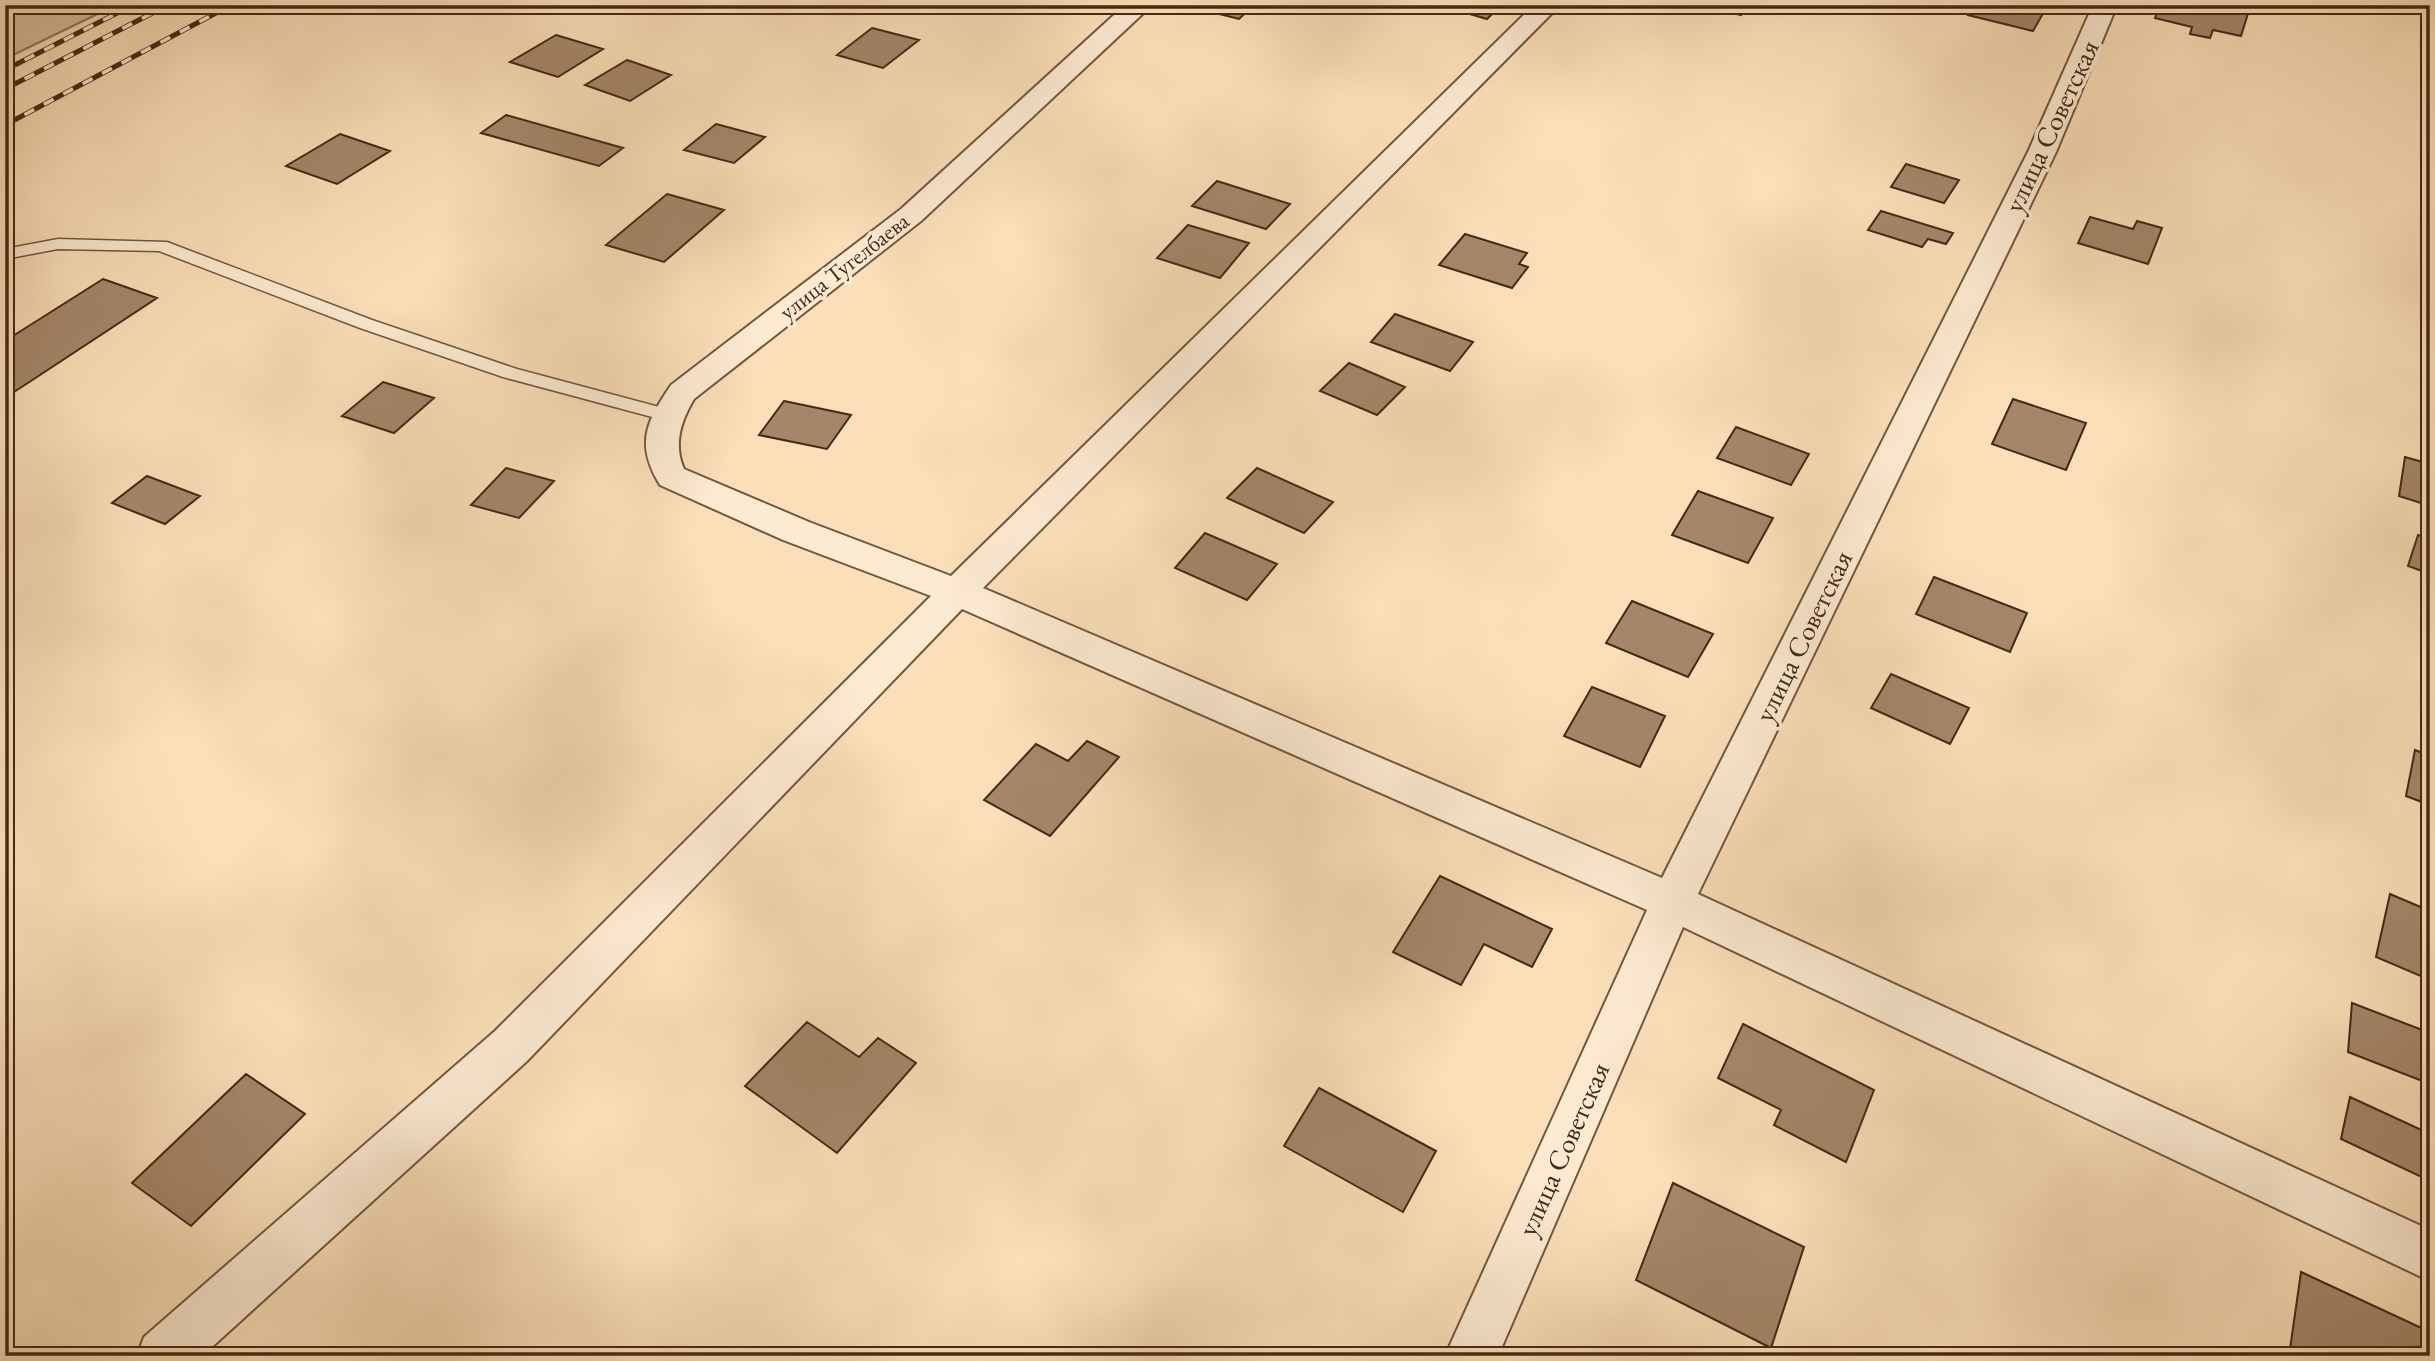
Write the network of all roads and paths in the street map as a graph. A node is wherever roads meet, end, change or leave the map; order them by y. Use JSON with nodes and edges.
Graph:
{"nodes":[{"id":1,"x":1140,"y":5,"type":"edge"},
{"id":2,"x":1548,"y":5,"type":"edge"},
{"id":3,"x":2105,"y":5,"type":"edge"},
{"id":4,"x":5,"y":254,"type":"edge"},
{"id":5,"x":667,"y":415,"type":"junction"},
{"id":6,"x":957,"y":592,"type":"junction"},
{"id":7,"x":1672,"y":902,"type":"junction"},
{"id":8,"x":2430,"y":1256,"type":"edge"},
{"id":9,"x":163,"y":1356,"type":"edge"},
{"id":10,"x":1471,"y":1356,"type":"edge"}],
"edges":[{"from":1,"to":5,"type":"street","name":"улица Тугелбаева"},
{"from":2,"to":6,"type":"street"},
{"from":3,"to":7,"type":"street","name":"улица Советская"},
{"from":4,"to":5,"type":"lane"},
{"from":5,"to":6,"type":"street"},
{"from":6,"to":7,"type":"street"},
{"from":6,"to":9,"type":"street"},
{"from":7,"to":8,"type":"street"},
{"from":7,"to":10,"type":"street","name":"улица Советская"}]}
